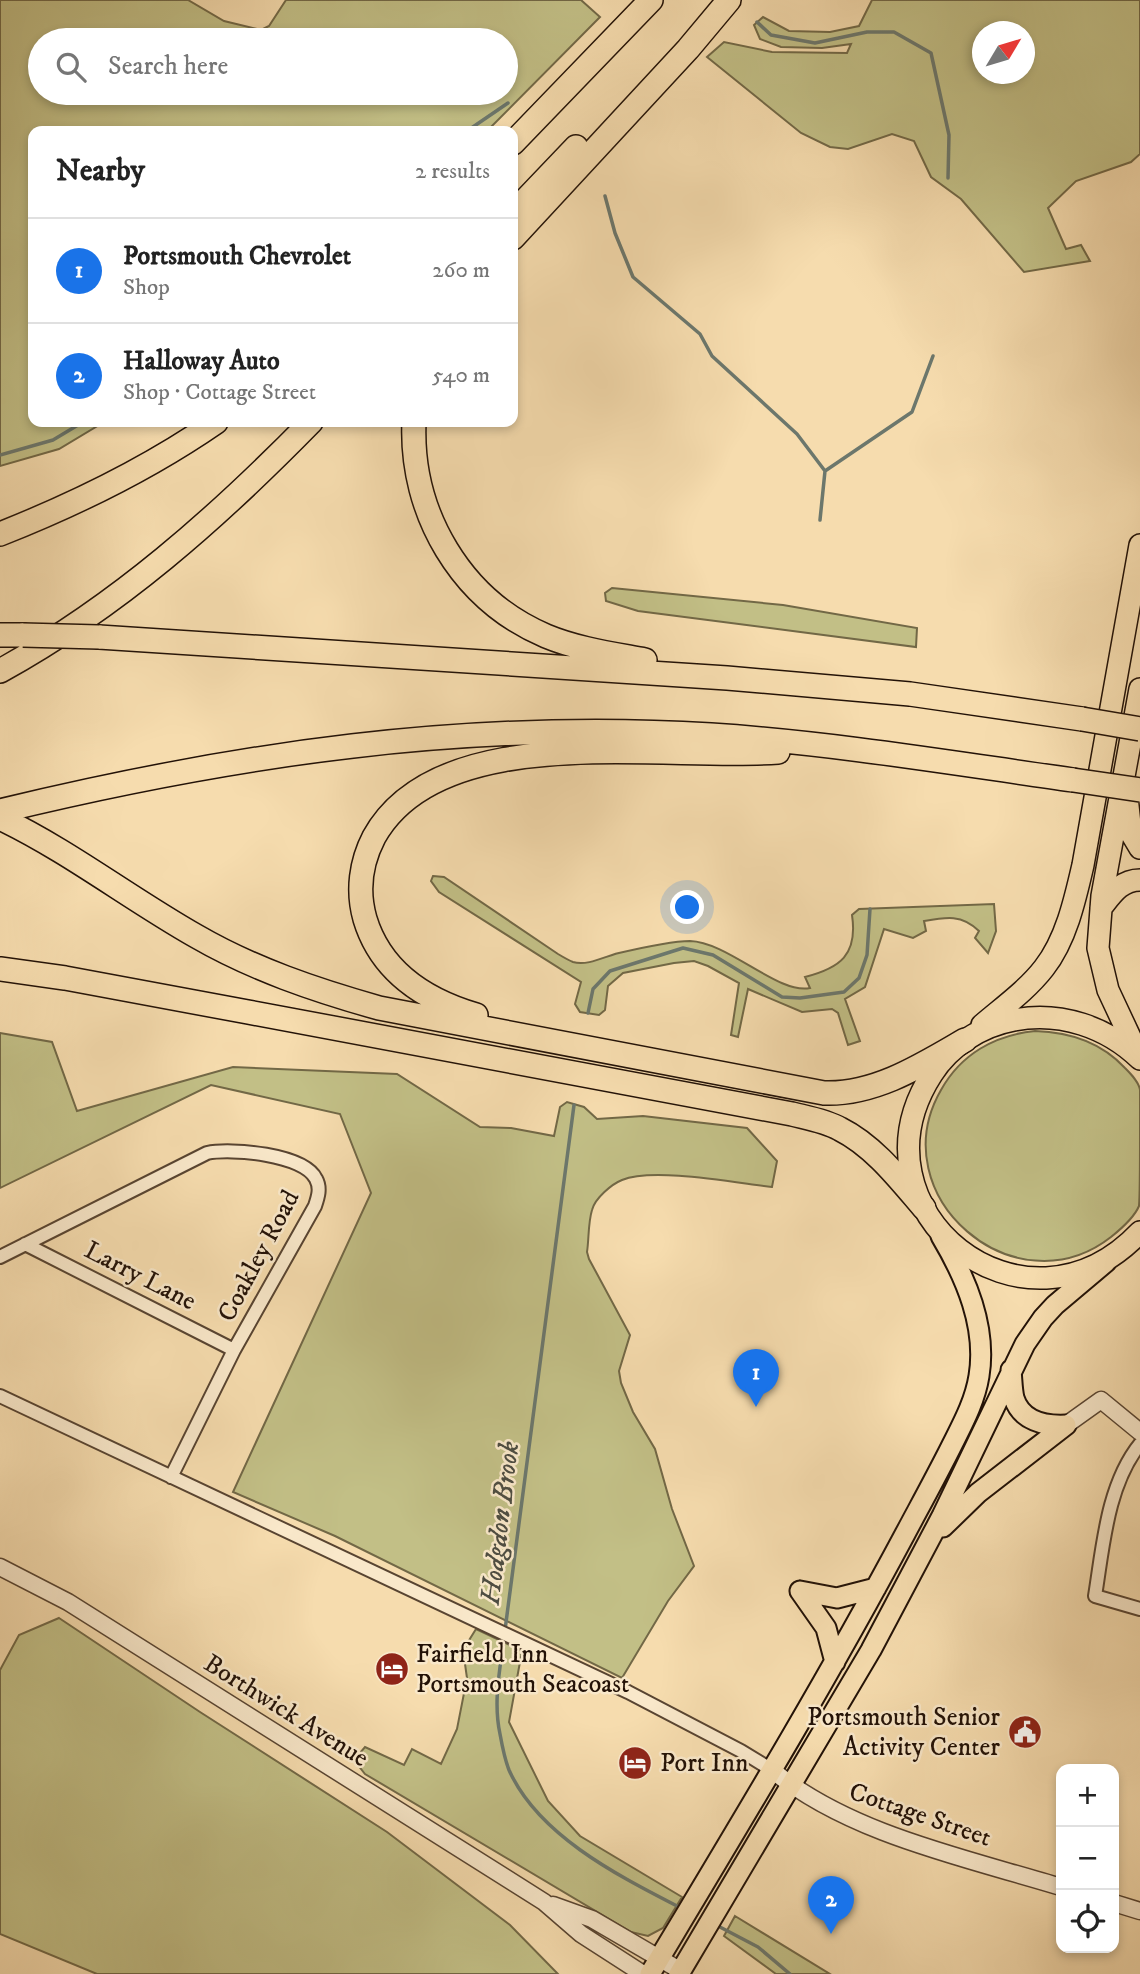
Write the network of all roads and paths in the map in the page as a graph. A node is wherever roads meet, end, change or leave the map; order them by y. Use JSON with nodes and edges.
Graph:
{"nodes":[{"id":1,"x":651,"y":0,"type":"edge"},
{"id":2,"x":719,"y":0,"type":"edge"},
{"id":3,"x":729,"y":0,"type":"edge"},
{"id":4,"x":518,"y":138,"type":"edge"},
{"id":5,"x":518,"y":208,"type":"edge"},
{"id":6,"x":518,"y":233,"type":"edge"},
{"id":7,"x":208,"y":427,"type":"edge"},
{"id":8,"x":306,"y":427,"type":"edge"},
{"id":9,"x":414,"y":427,"type":"edge"},
{"id":10,"x":0,"y":534,"type":"edge"},
{"id":11,"x":1140,"y":545,"type":"edge"},
{"id":12,"x":11,"y":635,"type":"edge"},
{"id":13,"x":0,"y":671,"type":"edge"},
{"id":14,"x":727,"y":678,"type":"junction"},
{"id":15,"x":1140,"y":689,"type":"edge"},
{"id":16,"x":1140,"y":729,"type":"edge"},
{"id":17,"x":833,"y":746,"type":"junction"},
{"id":18,"x":1126,"y":761,"type":"junction"},
{"id":19,"x":1140,"y":790,"type":"edge"},
{"id":20,"x":0,"y":811,"type":"edge"},
{"id":21,"x":0,"y":818,"type":"edge"},
{"id":22,"x":1140,"y":848,"type":"edge"},
{"id":23,"x":1140,"y":880,"type":"edge"},
{"id":24,"x":1100,"y":909,"type":"junction"},
{"id":25,"x":0,"y":969,"type":"edge"},
{"id":26,"x":965,"y":1040,"type":"junction"},
{"id":27,"x":555,"y":1042,"type":"junction"},
{"id":28,"x":1140,"y":1058,"type":"edge"},
{"id":29,"x":928,"y":1215,"type":"junction"},
{"id":30,"x":1140,"y":1232,"type":"edge"},
{"id":31,"x":1140,"y":1241,"type":"edge"},
{"id":32,"x":25,"y":1244,"type":"junction"},
{"id":33,"x":0,"y":1257,"type":"edge"},
{"id":34,"x":1107,"y":1261,"type":"junction"},
{"id":35,"x":234,"y":1350,"type":"junction"},
{"id":36,"x":1011,"y":1370,"type":"junction"},
{"id":37,"x":0,"y":1395,"type":"edge"},
{"id":38,"x":1066,"y":1425,"type":"junction"},
{"id":39,"x":1140,"y":1432,"type":"edge"},
{"id":40,"x":1140,"y":1444,"type":"edge"},
{"id":41,"x":171,"y":1477,"type":"junction"},
{"id":42,"x":922,"y":1552,"type":"junction"},
{"id":43,"x":0,"y":1567,"type":"edge"},
{"id":44,"x":876,"y":1588,"type":"junction"},
{"id":45,"x":1140,"y":1609,"type":"edge"},
{"id":46,"x":835,"y":1662,"type":"junction"},
{"id":47,"x":772,"y":1770,"type":"junction"},
{"id":48,"x":791,"y":1786,"type":"junction"},
{"id":49,"x":1056,"y":1885,"type":"edge"},
{"id":50,"x":544,"y":1902,"type":"junction"},
{"id":51,"x":1119,"y":1905,"type":"edge"},
{"id":52,"x":1140,"y":1911,"type":"edge"},
{"id":53,"x":654,"y":1966,"type":"edge"},
{"id":54,"x":682,"y":1973,"type":"edge"},
{"id":55,"x":643,"y":1974,"type":"edge"}],
"edges":[{"from":1,"to":4,"type":"highway"},
{"from":2,"to":5,"type":"highway"},
{"from":3,"to":6,"type":"highway"},
{"from":7,"to":10,"type":"highway"},
{"from":8,"to":13,"type":"highway"},
{"from":9,"to":14,"type":"highway"},
{"from":11,"to":26,"type":"highway"},
{"from":12,"to":14,"type":"highway","bridge":true},
{"from":14,"to":16,"type":"highway","bridge":true},
{"from":15,"to":18,"type":"highway"},
{"from":17,"to":19,"type":"highway","bridge":true},
{"from":17,"to":20,"type":"highway"},
{"from":17,"to":27,"type":"highway"},
{"from":18,"to":22,"type":"highway"},
{"from":18,"to":24,"type":"highway"},
{"from":21,"to":27,"type":"highway"},
{"from":23,"to":24,"type":"highway"},
{"from":24,"to":28,"type":"highway"},
{"from":25,"to":29,"type":"highway"},
{"from":26,"to":27,"type":"highway"},
{"from":26,"to":28,"type":"highway"},
{"from":26,"to":29,"type":"highway"},
{"from":29,"to":34,"type":"highway"},
{"from":29,"to":44,"type":"main road"},
{"from":30,"to":34,"type":"highway"},
{"from":31,"to":34,"type":"main road"},
{"from":32,"to":33,"type":"street","name":"Coakley Road"},
{"from":32,"to":35,"type":"street","name":"Larry Lane"},
{"from":32,"to":35,"type":"street","name":"Coakley Road"},
{"from":34,"to":36,"type":"main road"},
{"from":35,"to":41,"type":"street","name":"Coakley Road"},
{"from":36,"to":38,"type":"main road"},
{"from":36,"to":42,"type":"main road"},
{"from":37,"to":41,"type":"street"},
{"from":38,"to":39,"type":"street"},
{"from":38,"to":42,"type":"main road"},
{"from":40,"to":45,"type":"street"},
{"from":41,"to":47,"type":"street"},
{"from":42,"to":48,"type":"main road"},
{"from":43,"to":50,"type":"street","name":"Borthwick Avenue"},
{"from":44,"to":46,"type":"main road"},
{"from":44,"to":46,"type":"main road"},
{"from":46,"to":47,"type":"main road"},
{"from":47,"to":48,"type":"street","name":"Cottage Street"},
{"from":47,"to":53,"type":"main road"},
{"from":48,"to":49,"type":"street","name":"Cottage Street"},
{"from":48,"to":54,"type":"main road"},
{"from":50,"to":53,"type":"street","name":"Borthwick Avenue"},
{"from":50,"to":55,"type":"street","name":"Borthwick Avenue"},
{"from":51,"to":52,"type":"street"},
{"from":53,"to":54,"type":"street","name":"Borthwick Avenue"}]}
